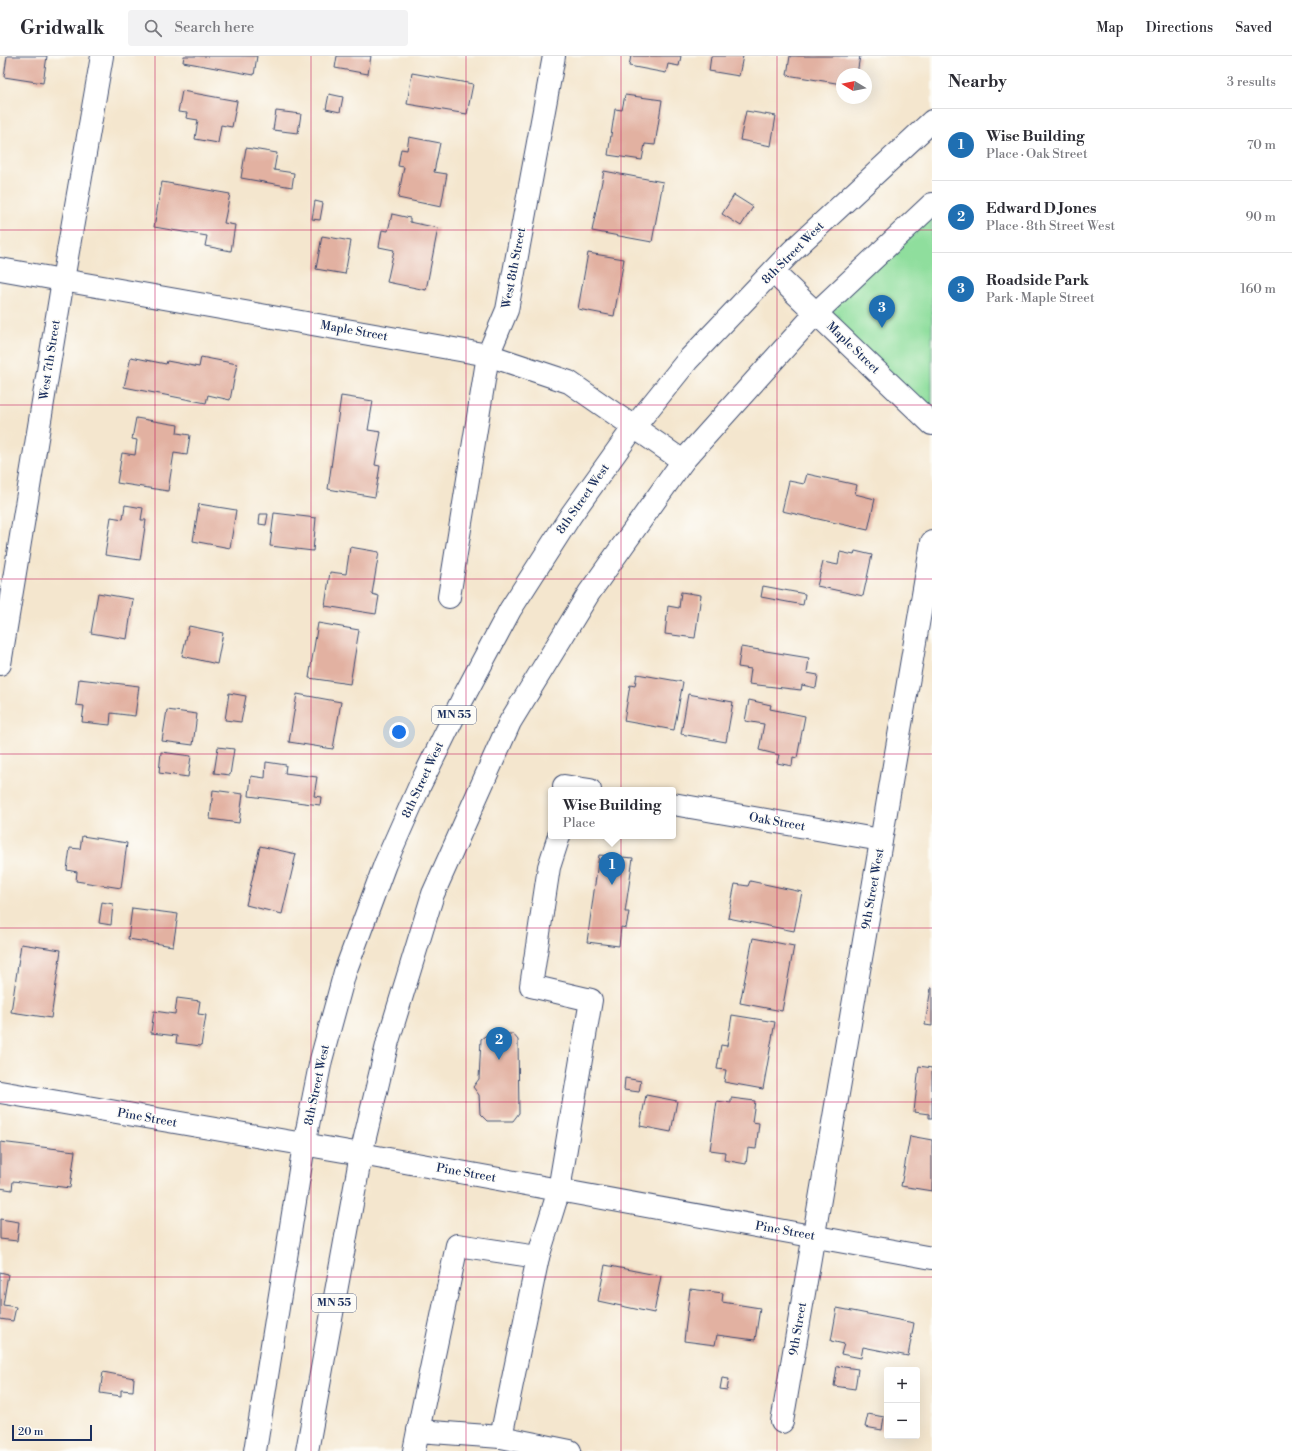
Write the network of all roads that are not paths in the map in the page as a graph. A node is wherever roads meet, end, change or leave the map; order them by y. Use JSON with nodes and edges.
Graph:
{"nodes":[{"id":1,"x":102,"y":56,"type":"edge"},
{"id":2,"x":554,"y":56,"type":"edge"},
{"id":3,"x":932,"y":121,"type":"edge"},
{"id":4,"x":932,"y":204,"type":"edge"},
{"id":5,"x":0,"y":269,"type":"edge"},
{"id":6,"x":773,"y":272,"type":"junction"},
{"id":7,"x":63,"y":280,"type":"junction"},
{"id":8,"x":816,"y":313,"type":"junction"},
{"id":9,"x":488,"y":355,"type":"junction"},
{"id":10,"x":932,"y":424,"type":"edge"},
{"id":11,"x":634,"y":427,"type":"junction"},
{"id":12,"x":683,"y":461,"type":"junction"},
{"id":13,"x":932,"y":542,"type":"edge"},
{"id":14,"x":449,"y":597,"type":"dead end"},
{"id":15,"x":0,"y":664,"type":"edge"},
{"id":16,"x":676,"y":805,"type":"edge"},
{"id":17,"x":558,"y":839,"type":"edge"},
{"id":18,"x":881,"y":840,"type":"junction"},
{"id":19,"x":0,"y":1092,"type":"edge"},
{"id":20,"x":304,"y":1145,"type":"junction"},
{"id":21,"x":361,"y":1154,"type":"junction"},
{"id":22,"x":559,"y":1190,"type":"junction"},
{"id":23,"x":814,"y":1237,"type":"junction"},
{"id":24,"x":538,"y":1257,"type":"junction"},
{"id":25,"x":932,"y":1258,"type":"edge"},
{"id":26,"x":782,"y":1422,"type":"dead end"},
{"id":27,"x":501,"y":1437,"type":"junction"},
{"id":28,"x":416,"y":1441,"type":"edge"},
{"id":29,"x":255,"y":1451,"type":"edge"},
{"id":30,"x":307,"y":1451,"type":"edge"},
{"id":31,"x":570,"y":1451,"type":"edge"}],
"edges":[{"from":1,"to":7,"type":"main road","name":"West 7th Street"},
{"from":2,"to":9,"type":"main road","name":"West 8th Street"},
{"from":3,"to":6,"type":"main road","name":"8th Street West","number":"MN 55"},
{"from":4,"to":8,"type":"main road","number":"MN 55"},
{"from":5,"to":7,"type":"main road","name":"Maple Street"},
{"from":6,"to":8,"type":"main road","name":"Maple Street"},
{"from":6,"to":11,"type":"main road","name":"8th Street West","number":"MN 55"},
{"from":7,"to":9,"type":"main road","name":"Maple Street"},
{"from":7,"to":15,"type":"main road","name":"West 7th Street"},
{"from":8,"to":10,"type":"main road","name":"Maple Street"},
{"from":8,"to":12,"type":"main road","number":"MN 55"},
{"from":9,"to":11,"type":"main road","name":"Maple Street"},
{"from":9,"to":14,"type":"main road","name":"West 8th Street"},
{"from":11,"to":12,"type":"main road","name":"Maple Street"},
{"from":11,"to":20,"type":"main road","name":"8th Street West","number":"MN 55"},
{"from":12,"to":21,"type":"main road","number":"MN 55"},
{"from":13,"to":18,"type":"main road","name":"9th Street West"},
{"from":16,"to":18,"type":"main road","name":"Oak Street"},
{"from":17,"to":22,"type":"main road"},
{"from":18,"to":23,"type":"main road","name":"9th Street West"},
{"from":19,"to":20,"type":"main road","name":"Pine Street"},
{"from":20,"to":21,"type":"main road","name":"Pine Street"},
{"from":20,"to":29,"type":"main road","name":"8th Street West","number":"MN 55"},
{"from":21,"to":22,"type":"main road","name":"Pine Street"},
{"from":21,"to":30,"type":"main road","number":"MN 55"},
{"from":22,"to":23,"type":"main road","name":"Pine Street"},
{"from":22,"to":24,"type":"main road"},
{"from":23,"to":25,"type":"main road","name":"Pine Street"},
{"from":23,"to":26,"type":"main road","name":"9th Street"},
{"from":24,"to":27,"type":"main road"},
{"from":24,"to":28,"type":"main road"},
{"from":27,"to":28,"type":"main road"},
{"from":27,"to":31,"type":"main road"}]}
